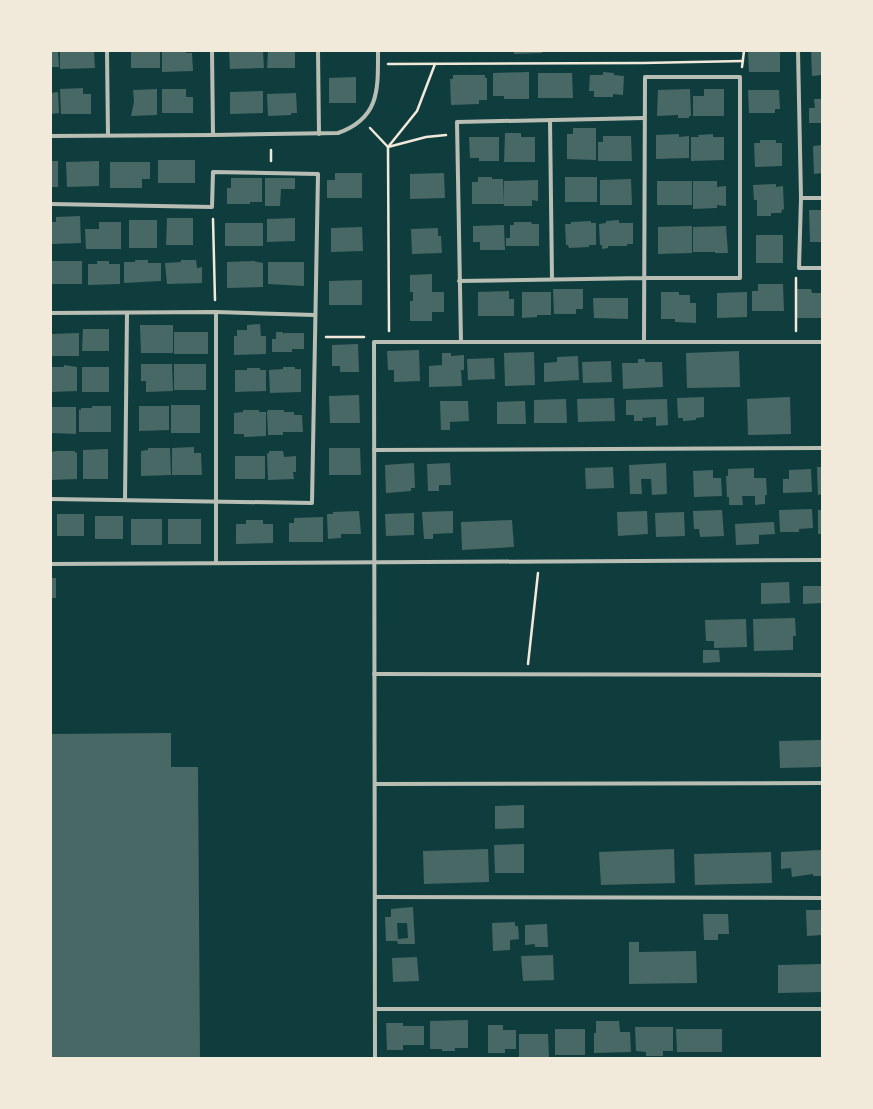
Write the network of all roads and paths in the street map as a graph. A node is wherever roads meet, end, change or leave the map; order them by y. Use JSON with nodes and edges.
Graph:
{"nodes":[{"id":1,"x":107,"y":51,"type":"edge"},
{"id":2,"x":212,"y":51,"type":"edge"},
{"id":3,"x":318,"y":51,"type":"edge"},
{"id":4,"x":378,"y":51,"type":"edge"},
{"id":5,"x":744,"y":51,"type":"edge"},
{"id":6,"x":798,"y":51,"type":"edge"},
{"id":7,"x":378,"y":64,"type":"junction"},
{"id":8,"x":435,"y":64,"type":"junction"},
{"id":9,"x":644,"y":118,"type":"junction"},
{"id":10,"x":362,"y":120,"type":"junction"},
{"id":11,"x":550,"y":120,"type":"junction"},
{"id":12,"x":319,"y":134,"type":"junction"},
{"id":13,"x":457,"y":134,"type":"junction"},
{"id":14,"x":108,"y":135,"type":"junction"},
{"id":15,"x":213,"y":135,"type":"junction"},
{"id":16,"x":51,"y":136,"type":"edge"},
{"id":17,"x":388,"y":147,"type":"junction"},
{"id":18,"x":801,"y":198,"type":"junction"},
{"id":19,"x":822,"y":198,"type":"edge"},
{"id":20,"x":51,"y":204,"type":"edge"},
{"id":21,"x":212,"y":207,"type":"junction"},
{"id":22,"x":799,"y":268,"type":"junction"},
{"id":23,"x":822,"y":268,"type":"edge"},
{"id":24,"x":645,"y":278,"type":"junction"},
{"id":25,"x":552,"y":279,"type":"junction"},
{"id":26,"x":459,"y":281,"type":"junction"},
{"id":27,"x":216,"y":312,"type":"junction"},
{"id":28,"x":51,"y":313,"type":"edge"},
{"id":29,"x":127,"y":313,"type":"junction"},
{"id":30,"x":315,"y":315,"type":"junction"},
{"id":31,"x":315,"y":337,"type":"junction"},
{"id":32,"x":374,"y":342,"type":"junction"},
{"id":33,"x":389,"y":342,"type":"junction"},
{"id":34,"x":461,"y":342,"type":"junction"},
{"id":35,"x":644,"y":342,"type":"junction"},
{"id":36,"x":796,"y":342,"type":"junction"},
{"id":37,"x":822,"y":342,"type":"edge"},
{"id":38,"x":822,"y":448,"type":"edge"},
{"id":39,"x":374,"y":450,"type":"junction"},
{"id":40,"x":51,"y":499,"type":"edge"},
{"id":41,"x":125,"y":500,"type":"junction"},
{"id":42,"x":216,"y":501,"type":"junction"},
{"id":43,"x":822,"y":560,"type":"edge"},
{"id":44,"x":374,"y":562,"type":"junction"},
{"id":45,"x":538,"y":562,"type":"junction"},
{"id":46,"x":216,"y":563,"type":"junction"},
{"id":47,"x":51,"y":564,"type":"edge"},
{"id":48,"x":374,"y":674,"type":"junction"},
{"id":49,"x":526,"y":674,"type":"junction"},
{"id":50,"x":822,"y":675,"type":"edge"},
{"id":51,"x":822,"y":783,"type":"edge"},
{"id":52,"x":374,"y":784,"type":"junction"},
{"id":53,"x":375,"y":897,"type":"junction"},
{"id":54,"x":822,"y":898,"type":"edge"},
{"id":55,"x":375,"y":1009,"type":"junction"},
{"id":56,"x":822,"y":1009,"type":"edge"},
{"id":57,"x":375,"y":1058,"type":"edge"}],
"edges":[{"from":1,"to":14,"type":"street"},
{"from":2,"to":15,"type":"street"},
{"from":3,"to":12,"type":"street"},
{"from":4,"to":7,"type":"street"},
{"from":5,"to":8,"type":"path"},
{"from":6,"to":18,"type":"street"},
{"from":7,"to":8,"type":"path"},
{"from":7,"to":10,"type":"street"},
{"from":8,"to":17,"type":"path"},
{"from":9,"to":11,"type":"street"},
{"from":9,"to":24,"type":"street"},
{"from":9,"to":24,"type":"street"},
{"from":10,"to":12,"type":"street"},
{"from":10,"to":17,"type":"path"},
{"from":11,"to":13,"type":"street"},
{"from":11,"to":25,"type":"street"},
{"from":12,"to":15,"type":"street"},
{"from":13,"to":17,"type":"path"},
{"from":13,"to":26,"type":"street"},
{"from":14,"to":15,"type":"street"},
{"from":14,"to":16,"type":"street"},
{"from":17,"to":33,"type":"path"},
{"from":18,"to":19,"type":"street"},
{"from":18,"to":22,"type":"street"},
{"from":20,"to":21,"type":"street"},
{"from":21,"to":27,"type":"path"},
{"from":21,"to":30,"type":"street"},
{"from":22,"to":23,"type":"street"},
{"from":22,"to":36,"type":"path"},
{"from":24,"to":25,"type":"street"},
{"from":24,"to":35,"type":"street"},
{"from":25,"to":26,"type":"street"},
{"from":26,"to":34,"type":"street"},
{"from":27,"to":29,"type":"street"},
{"from":27,"to":30,"type":"street"},
{"from":27,"to":42,"type":"street"},
{"from":28,"to":29,"type":"street"},
{"from":29,"to":41,"type":"street"},
{"from":30,"to":31,"type":"street"},
{"from":31,"to":32,"type":"path"},
{"from":31,"to":42,"type":"street"},
{"from":32,"to":33,"type":"street"},
{"from":32,"to":39,"type":"street"},
{"from":33,"to":34,"type":"street"},
{"from":34,"to":35,"type":"street"},
{"from":35,"to":36,"type":"street"},
{"from":36,"to":37,"type":"street"},
{"from":38,"to":39,"type":"street"},
{"from":39,"to":44,"type":"street"},
{"from":40,"to":41,"type":"street"},
{"from":41,"to":42,"type":"street"},
{"from":42,"to":46,"type":"street"},
{"from":43,"to":45,"type":"street"},
{"from":44,"to":45,"type":"street"},
{"from":44,"to":46,"type":"street"},
{"from":44,"to":48,"type":"street"},
{"from":45,"to":49,"type":"path"},
{"from":46,"to":47,"type":"street"},
{"from":48,"to":49,"type":"street"},
{"from":48,"to":52,"type":"street"},
{"from":49,"to":50,"type":"street"},
{"from":51,"to":52,"type":"street"},
{"from":52,"to":53,"type":"street"},
{"from":53,"to":54,"type":"street"},
{"from":53,"to":55,"type":"street"},
{"from":55,"to":56,"type":"street"},
{"from":55,"to":57,"type":"street"}]}
